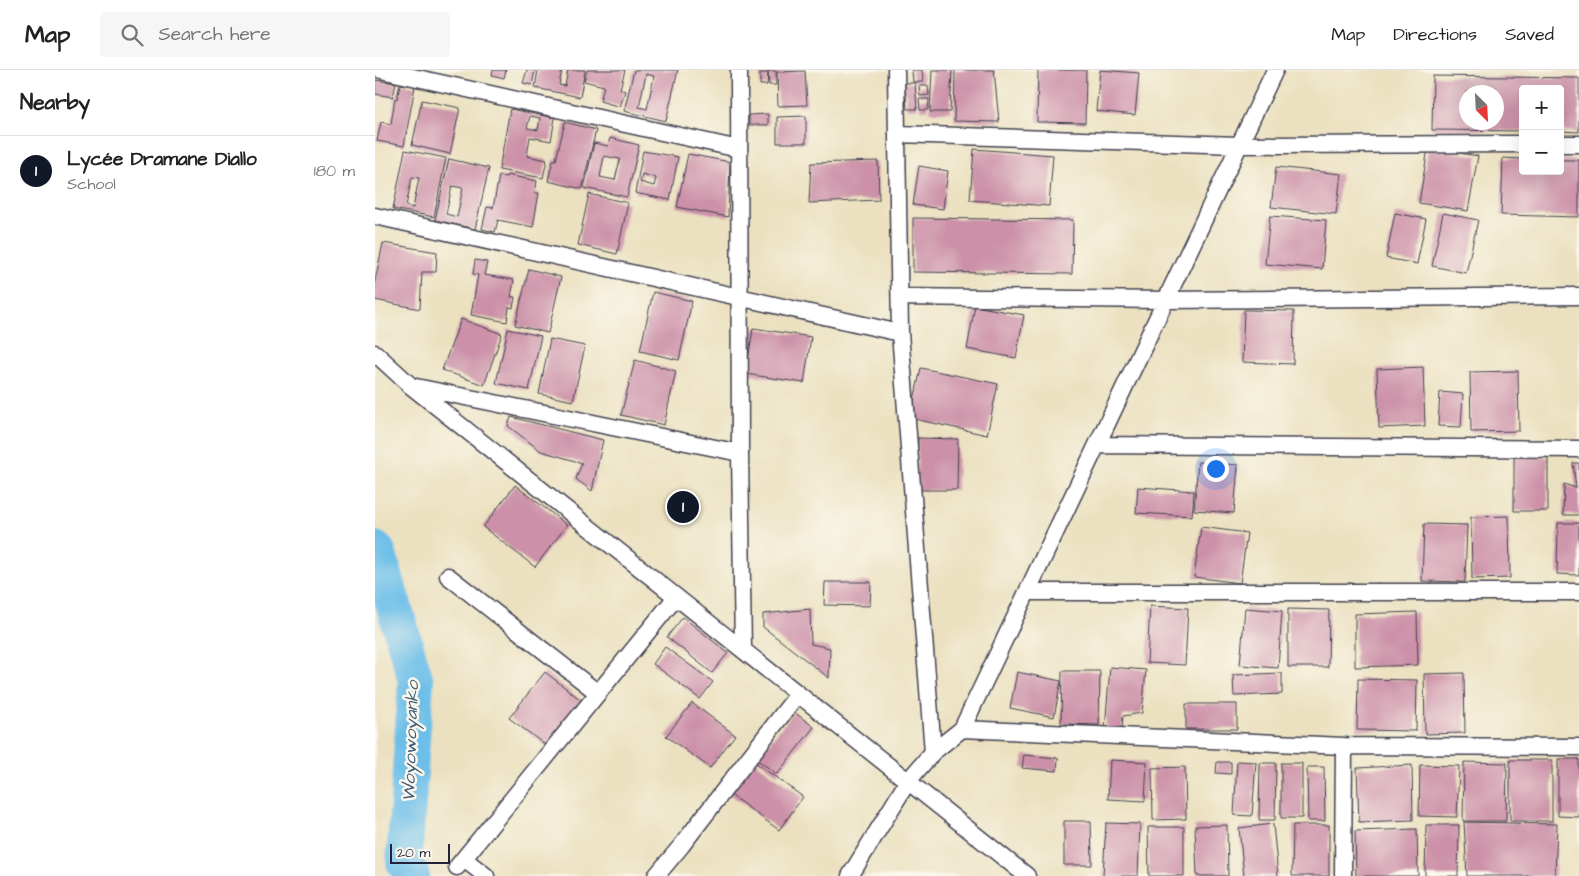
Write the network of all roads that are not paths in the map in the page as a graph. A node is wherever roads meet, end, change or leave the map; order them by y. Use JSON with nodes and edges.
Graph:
{"nodes":[{"id":1,"x":381,"y":70,"type":"edge"},
{"id":2,"x":739,"y":70,"type":"edge"},
{"id":3,"x":896,"y":70,"type":"edge"},
{"id":4,"x":1275,"y":70,"type":"edge"},
{"id":5,"x":897,"y":134,"type":"junction"},
{"id":6,"x":1519,"y":144,"type":"edge"},
{"id":7,"x":1564,"y":144,"type":"edge"},
{"id":8,"x":1579,"y":144,"type":"edge"},
{"id":9,"x":1239,"y":145,"type":"junction"},
{"id":10,"x":739,"y":149,"type":"junction"},
{"id":11,"x":375,"y":216,"type":"edge"},
{"id":12,"x":1579,"y":296,"type":"edge"},
{"id":13,"x":739,"y":297,"type":"junction"},
{"id":14,"x":899,"y":297,"type":"junction"},
{"id":15,"x":1166,"y":300,"type":"junction"},
{"id":16,"x":900,"y":334,"type":"junction"},
{"id":17,"x":375,"y":354,"type":"edge"},
{"id":18,"x":411,"y":386,"type":"junction"},
{"id":19,"x":1097,"y":445,"type":"junction"},
{"id":20,"x":1579,"y":449,"type":"edge"},
{"id":21,"x":740,"y":453,"type":"junction"},
{"id":22,"x":448,"y":576,"type":"dead end"},
{"id":23,"x":1027,"y":592,"type":"junction"},
{"id":24,"x":1579,"y":592,"type":"edge"},
{"id":25,"x":676,"y":597,"type":"junction"},
{"id":26,"x":743,"y":650,"type":"junction"},
{"id":27,"x":598,"y":693,"type":"junction"},
{"id":28,"x":798,"y":694,"type":"junction"},
{"id":29,"x":962,"y":728,"type":"junction"},
{"id":30,"x":1344,"y":746,"type":"junction"},
{"id":31,"x":1579,"y":747,"type":"edge"},
{"id":32,"x":933,"y":752,"type":"junction"},
{"id":33,"x":908,"y":781,"type":"junction"},
{"id":34,"x":486,"y":876,"type":"edge"},
{"id":35,"x":656,"y":876,"type":"edge"},
{"id":36,"x":850,"y":876,"type":"edge"},
{"id":37,"x":1027,"y":876,"type":"edge"},
{"id":38,"x":1343,"y":876,"type":"edge"}],
"edges":[{"from":1,"to":10,"type":"street"},
{"from":2,"to":10,"type":"street"},
{"from":3,"to":5,"type":"street"},
{"from":4,"to":9,"type":"street"},
{"from":5,"to":9,"type":"street"},
{"from":5,"to":14,"type":"street"},
{"from":6,"to":9,"type":"street"},
{"from":7,"to":8,"type":"street"},
{"from":9,"to":15,"type":"street"},
{"from":10,"to":13,"type":"street"},
{"from":11,"to":13,"type":"street"},
{"from":12,"to":15,"type":"street"},
{"from":13,"to":16,"type":"street"},
{"from":13,"to":21,"type":"street"},
{"from":14,"to":15,"type":"street"},
{"from":14,"to":16,"type":"street"},
{"from":15,"to":19,"type":"street"},
{"from":16,"to":32,"type":"street"},
{"from":17,"to":18,"type":"street"},
{"from":18,"to":21,"type":"street"},
{"from":18,"to":25,"type":"street"},
{"from":19,"to":20,"type":"street"},
{"from":19,"to":23,"type":"street"},
{"from":21,"to":26,"type":"street"},
{"from":22,"to":27,"type":"street"},
{"from":23,"to":24,"type":"street"},
{"from":23,"to":29,"type":"street"},
{"from":25,"to":26,"type":"street"},
{"from":25,"to":27,"type":"street"},
{"from":26,"to":28,"type":"street"},
{"from":27,"to":34,"type":"street"},
{"from":28,"to":33,"type":"street"},
{"from":28,"to":35,"type":"street"},
{"from":29,"to":30,"type":"street"},
{"from":29,"to":32,"type":"street"},
{"from":30,"to":31,"type":"street"},
{"from":30,"to":38,"type":"street"},
{"from":32,"to":33,"type":"street"},
{"from":33,"to":36,"type":"street"},
{"from":33,"to":37,"type":"street"}]}
